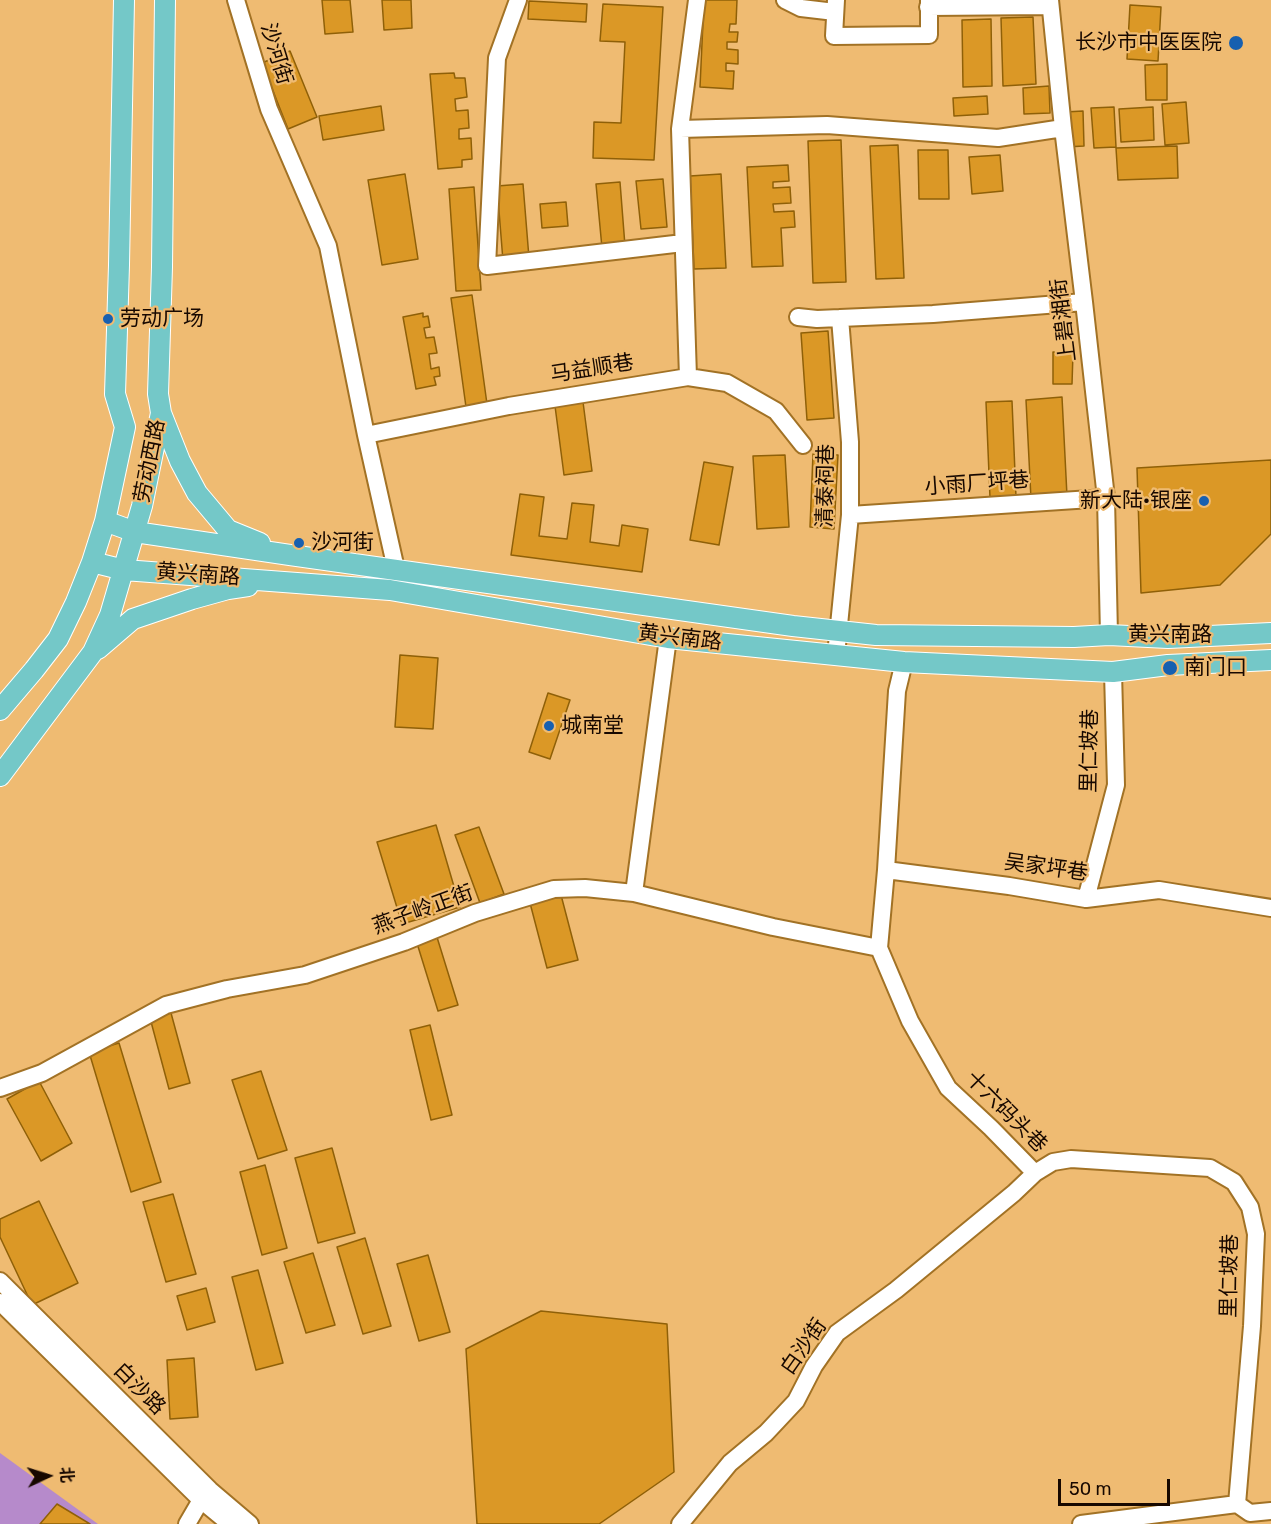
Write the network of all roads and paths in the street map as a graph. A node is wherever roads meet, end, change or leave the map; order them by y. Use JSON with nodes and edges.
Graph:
{"nodes":[{"id":1,"x":124,"y":0,"type":"edge"},
{"id":2,"x":165,"y":0,"type":"edge"},
{"id":3,"x":236,"y":0,"type":"edge"},
{"id":4,"x":518,"y":0,"type":"edge"},
{"id":5,"x":697,"y":0,"type":"edge"},
{"id":6,"x":785,"y":0,"type":"edge"},
{"id":7,"x":1050,"y":3,"type":"edge"},
{"id":8,"x":929,"y":4,"type":"edge"},
{"id":9,"x":836,"y":6,"type":"edge"},
{"id":10,"x":1063,"y":128,"type":"junction"},
{"id":11,"x":680,"y":129,"type":"junction"},
{"id":12,"x":683,"y":243,"type":"junction"},
{"id":13,"x":1084,"y":302,"type":"junction"},
{"id":14,"x":798,"y":317,"type":"dead end"},
{"id":15,"x":840,"y":318,"type":"junction"},
{"id":16,"x":688,"y":377,"type":"junction"},
{"id":17,"x":161,"y":413,"type":"junction"},
{"id":18,"x":366,"y":435,"type":"junction"},
{"id":19,"x":803,"y":445,"type":"dead end"},
{"id":20,"x":1106,"y":498,"type":"junction"},
{"id":21,"x":850,"y":515,"type":"junction"},
{"id":22,"x":105,"y":521,"type":"junction"},
{"id":23,"x":135,"y":532,"type":"junction"},
{"id":24,"x":290,"y":555,"type":"junction"},
{"id":25,"x":92,"y":562,"type":"junction"},
{"id":26,"x":396,"y":569,"type":"junction"},
{"id":27,"x":124,"y":570,"type":"junction"},
{"id":28,"x":280,"y":581,"type":"junction"},
{"id":29,"x":838,"y":631,"type":"junction"},
{"id":30,"x":1271,"y":633,"type":"edge"},
{"id":31,"x":1109,"y":635,"type":"junction"},
{"id":32,"x":668,"y":638,"type":"junction"},
{"id":33,"x":93,"y":652,"type":"junction"},
{"id":34,"x":836,"y":654,"type":"junction"},
{"id":35,"x":1271,"y":660,"type":"edge"},
{"id":36,"x":904,"y":662,"type":"junction"},
{"id":37,"x":1113,"y":672,"type":"junction"},
{"id":38,"x":0,"y":710,"type":"edge"},
{"id":39,"x":0,"y":776,"type":"edge"},
{"id":40,"x":886,"y":870,"type":"junction"},
{"id":41,"x":634,"y":893,"type":"junction"},
{"id":42,"x":1086,"y":899,"type":"junction"},
{"id":43,"x":1271,"y":908,"type":"edge"},
{"id":44,"x":879,"y":948,"type":"junction"},
{"id":45,"x":0,"y":1088,"type":"edge"},
{"id":46,"x":1035,"y":1173,"type":"junction"},
{"id":47,"x":1014,"y":1193,"type":"joint"},
{"id":48,"x":0,"y":1281,"type":"edge"},
{"id":49,"x":0,"y":1302,"type":"edge"},
{"id":50,"x":201,"y":1500,"type":"junction"},
{"id":51,"x":1237,"y":1504,"type":"junction"},
{"id":52,"x":1271,"y":1511,"type":"edge"},
{"id":53,"x":187,"y":1524,"type":"edge"},
{"id":54,"x":230,"y":1524,"type":"edge"},
{"id":55,"x":250,"y":1524,"type":"edge"},
{"id":56,"x":680,"y":1524,"type":"edge"},
{"id":57,"x":1081,"y":1524,"type":"edge"}],
"edges":[{"from":1,"to":22,"type":"main road","name":"劳动西路"},
{"from":2,"to":17,"type":"main road","name":"劳动西路"},
{"from":3,"to":18,"type":"street","name":"沙河街"},
{"from":4,"to":12,"type":"street"},
{"from":5,"to":11,"type":"street"},
{"from":6,"to":9,"type":"street"},
{"from":7,"to":8,"type":"street"},
{"from":7,"to":10,"type":"street","name":"上碧湘街"},
{"from":8,"to":9,"type":"street"},
{"from":10,"to":11,"type":"street"},
{"from":10,"to":13,"type":"street","name":"上碧湘街"},
{"from":11,"to":12,"type":"street"},
{"from":12,"to":16,"type":"street"},
{"from":13,"to":15,"type":"street"},
{"from":13,"to":20,"type":"street","name":"上碧湘街"},
{"from":14,"to":15,"type":"street"},
{"from":15,"to":21,"type":"street","name":"清泰祠巷"},
{"from":16,"to":18,"type":"street","name":"马益顺巷"},
{"from":16,"to":19,"type":"street","name":"马益顺巷"},
{"from":17,"to":23,"type":"main road","name":"劳动西路"},
{"from":17,"to":24,"type":"main road"},
{"from":18,"to":26,"type":"street","name":"沙河街"},
{"from":20,"to":21,"type":"street","name":"小雨厂坪巷"},
{"from":20,"to":31,"type":"street","name":"上碧湘街"},
{"from":21,"to":29,"type":"street","name":"清泰祠巷"},
{"from":22,"to":23,"type":"main road","name":"黄兴南路"},
{"from":22,"to":25,"type":"main road","name":"劳动西路"},
{"from":23,"to":24,"type":"main road","name":"黄兴南路"},
{"from":23,"to":27,"type":"main road","name":"劳动西路"},
{"from":24,"to":26,"type":"main road","name":"黄兴南路"},
{"from":25,"to":27,"type":"main road","name":"黄兴南路"},
{"from":25,"to":38,"type":"main road","name":"劳动西路"},
{"from":26,"to":29,"type":"main road","name":"黄兴南路"},
{"from":27,"to":28,"type":"main road","name":"黄兴南路"},
{"from":27,"to":33,"type":"main road","name":"劳动西路"},
{"from":28,"to":32,"type":"main road","name":"黄兴南路"},
{"from":28,"to":33,"type":"main road"},
{"from":29,"to":31,"type":"main road","name":"黄兴南路"},
{"from":29,"to":34,"type":"street","name":"清泰祠巷"},
{"from":30,"to":31,"type":"main road","name":"黄兴南路"},
{"from":32,"to":34,"type":"main road","name":"黄兴南路"},
{"from":32,"to":41,"type":"street"},
{"from":33,"to":39,"type":"main road","name":"劳动西路"},
{"from":34,"to":36,"type":"main road","name":"黄兴南路"},
{"from":35,"to":37,"type":"main road","name":"黄兴南路"},
{"from":36,"to":37,"type":"main road","name":"黄兴南路"},
{"from":36,"to":40,"type":"street"},
{"from":37,"to":42,"type":"street","name":"里仁坡巷"},
{"from":40,"to":42,"type":"street","name":"吴家坪巷"},
{"from":40,"to":44,"type":"street"},
{"from":41,"to":44,"type":"street","name":"燕子岭正街"},
{"from":41,"to":45,"type":"street","name":"燕子岭正街"},
{"from":42,"to":43,"type":"street","name":"吴家坪巷"},
{"from":44,"to":46,"type":"street","name":"十六码头巷"},
{"from":46,"to":47,"type":"street","name":"里仁坡巷"},
{"from":46,"to":51,"type":"street","name":"里仁坡巷"},
{"from":47,"to":56,"type":"street","name":"白沙街"},
{"from":48,"to":55,"type":"street","name":"白沙路"},
{"from":49,"to":50,"type":"street","name":"白沙路"},
{"from":50,"to":53,"type":"street"},
{"from":50,"to":54,"type":"street","name":"白沙路"},
{"from":51,"to":52,"type":"street"},
{"from":51,"to":57,"type":"street"}]}
